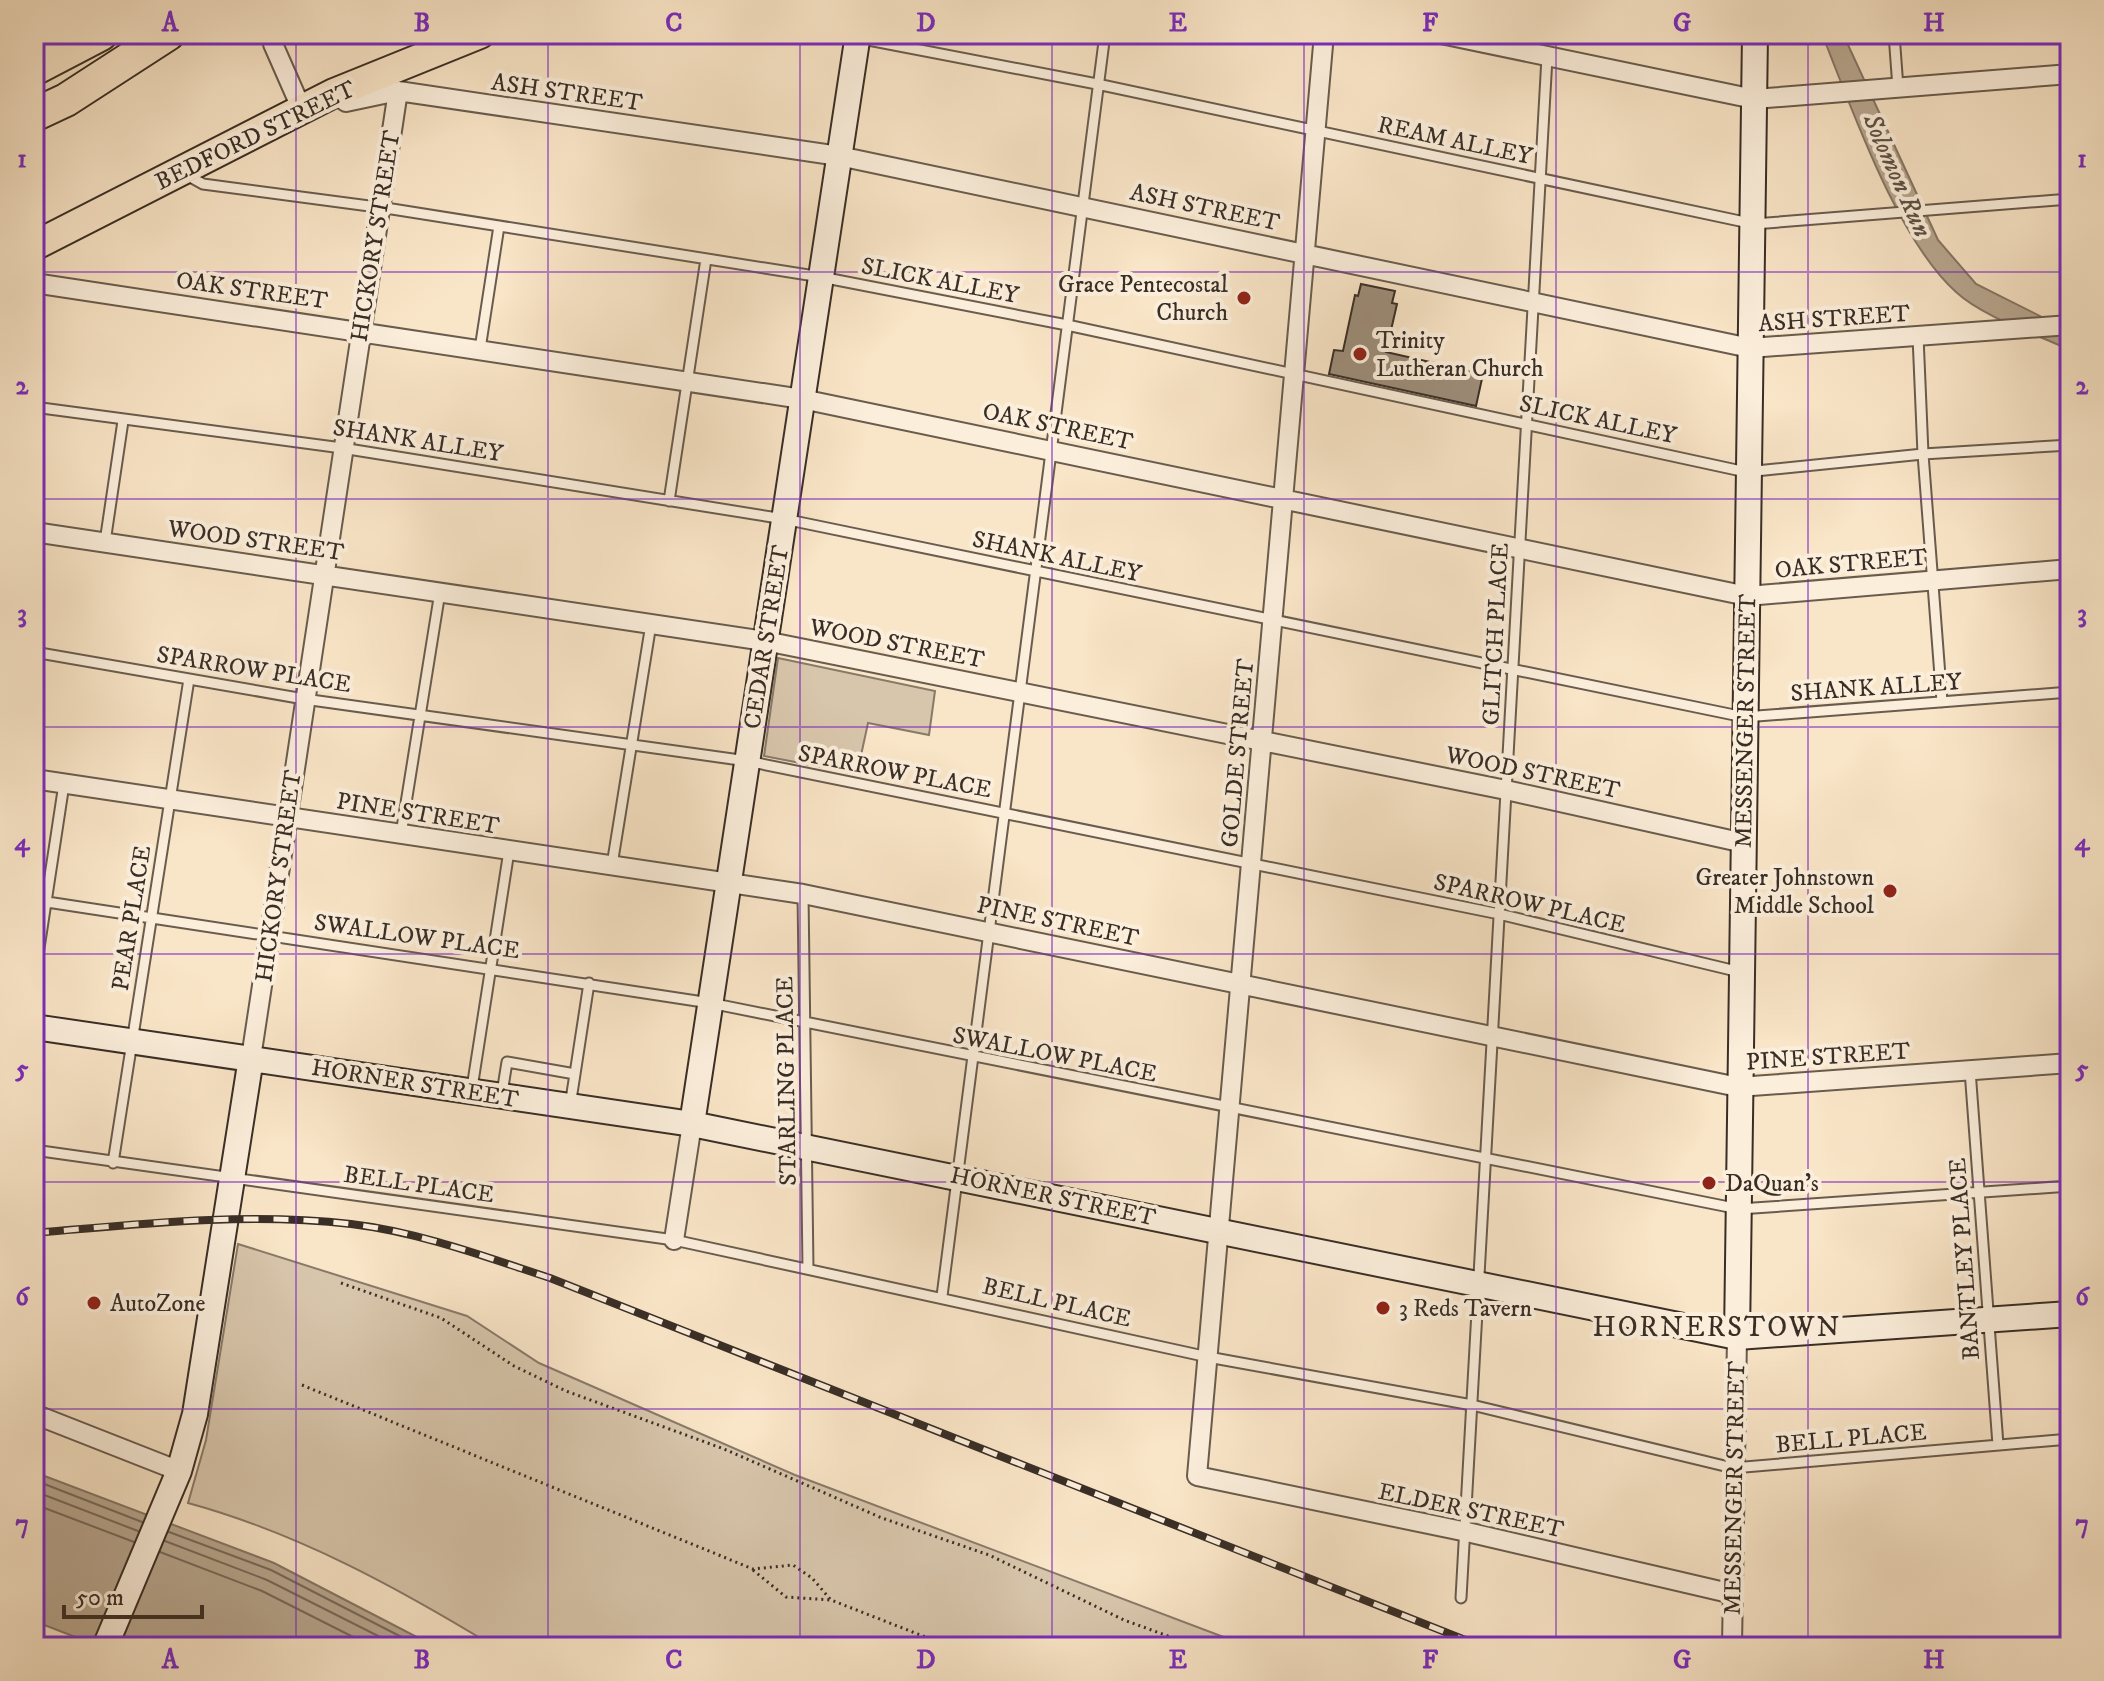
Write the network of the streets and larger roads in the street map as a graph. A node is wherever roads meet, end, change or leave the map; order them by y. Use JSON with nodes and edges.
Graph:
{"nodes":[{"id":1,"x":101,"y":34,"type":"edge"},
{"id":2,"x":168,"y":34,"type":"edge"},
{"id":3,"x":480,"y":34,"type":"edge"},
{"id":4,"x":1324,"y":34,"type":"edge"},
{"id":5,"x":1441,"y":34,"type":"edge"},
{"id":6,"x":1755,"y":34,"type":"edge"},
{"id":7,"x":851,"y":35,"type":"edge"},
{"id":8,"x":273,"y":44,"type":"dead end"},
{"id":9,"x":34,"y":69,"type":"edge"},
{"id":10,"x":2070,"y":74,"type":"edge"},
{"id":11,"x":398,"y":91,"type":"junction"},
{"id":12,"x":334,"y":93,"type":"junction"},
{"id":13,"x":1754,"y":99,"type":"junction"},
{"id":14,"x":302,"y":110,"type":"junction"},
{"id":15,"x":34,"y":115,"type":"edge"},
{"id":16,"x":839,"y":156,"type":"junction"},
{"id":17,"x":34,"y":246,"type":"edge"},
{"id":18,"x":1305,"y":253,"type":"junction"},
{"id":19,"x":34,"y":283,"type":"edge"},
{"id":20,"x":2068,"y":325,"type":"edge"},
{"id":21,"x":360,"y":330,"type":"junction"},
{"id":22,"x":1750,"y":348,"type":"junction"},
{"id":23,"x":802,"y":399,"type":"junction"},
{"id":24,"x":1283,"y":498,"type":"junction"},
{"id":25,"x":34,"y":532,"type":"edge"},
{"id":26,"x":2070,"y":569,"type":"edge"},
{"id":27,"x":323,"y":575,"type":"junction"},
{"id":28,"x":1747,"y":596,"type":"junction"},
{"id":29,"x":765,"y":641,"type":"junction"},
{"id":30,"x":1262,"y":741,"type":"junction"},
{"id":31,"x":34,"y":779,"type":"edge"},
{"id":32,"x":287,"y":816,"type":"junction"},
{"id":33,"x":1744,"y":843,"type":"junction"},
{"id":34,"x":728,"y":881,"type":"junction"},
{"id":35,"x":1241,"y":985,"type":"junction"},
{"id":36,"x":34,"y":1027,"type":"edge"},
{"id":37,"x":251,"y":1058,"type":"junction"},
{"id":38,"x":2070,"y":1063,"type":"edge"},
{"id":39,"x":1738,"y":1087,"type":"junction"},
{"id":40,"x":692,"y":1124,"type":"junction"},
{"id":41,"x":1219,"y":1231,"type":"junction"},
{"id":42,"x":674,"y":1240,"type":"road end"},
{"id":43,"x":2070,"y":1314,"type":"edge"},
{"id":44,"x":1737,"y":1337,"type":"junction"},
{"id":45,"x":34,"y":1414,"type":"edge"},
{"id":46,"x":1197,"y":1476,"type":"joint"},
{"id":47,"x":174,"y":1481,"type":"junction"},
{"id":48,"x":1733,"y":1594,"type":"junction"},
{"id":49,"x":105,"y":1647,"type":"edge"},
{"id":50,"x":1732,"y":1647,"type":"edge"}],
"edges":[{"from":1,"to":9,"type":"highway"},
{"from":2,"to":15,"type":"highway"},
{"from":3,"to":12,"type":"main road","name":"BEDFORD STREET"},
{"from":4,"to":18,"type":"street","name":"GOLDE STREET"},
{"from":5,"to":13,"type":"street"},
{"from":6,"to":13,"type":"main road","name":"MESSENGER STREET"},
{"from":7,"to":16,"type":"main road","name":"CEDAR STREET"},
{"from":8,"to":14,"type":"street"},
{"from":10,"to":13,"type":"street"},
{"from":11,"to":12,"type":"street","name":"ASH STREET"},
{"from":11,"to":16,"type":"street","name":"ASH STREET"},
{"from":11,"to":21,"type":"street","name":"HICKORY STREET"},
{"from":12,"to":14,"type":"main road","name":"BEDFORD STREET"},
{"from":13,"to":22,"type":"main road","name":"MESSENGER STREET"},
{"from":14,"to":17,"type":"main road","name":"BEDFORD STREET"},
{"from":16,"to":18,"type":"street","name":"ASH STREET"},
{"from":16,"to":23,"type":"main road","name":"CEDAR STREET"},
{"from":18,"to":22,"type":"street","name":"ASH STREET"},
{"from":18,"to":24,"type":"street","name":"GOLDE STREET"},
{"from":19,"to":21,"type":"street","name":"OAK STREET"},
{"from":20,"to":22,"type":"street","name":"ASH STREET"},
{"from":21,"to":23,"type":"street","name":"OAK STREET"},
{"from":21,"to":27,"type":"street","name":"HICKORY STREET"},
{"from":22,"to":28,"type":"main road","name":"MESSENGER STREET"},
{"from":23,"to":24,"type":"street","name":"OAK STREET"},
{"from":23,"to":29,"type":"main road","name":"CEDAR STREET"},
{"from":24,"to":28,"type":"street","name":"OAK STREET"},
{"from":24,"to":30,"type":"street","name":"GOLDE STREET"},
{"from":25,"to":27,"type":"street","name":"WOOD STREET"},
{"from":26,"to":28,"type":"street","name":"OAK STREET"},
{"from":27,"to":29,"type":"street","name":"WOOD STREET"},
{"from":27,"to":32,"type":"street","name":"HICKORY STREET"},
{"from":28,"to":33,"type":"main road","name":"MESSENGER STREET"},
{"from":29,"to":30,"type":"street","name":"WOOD STREET"},
{"from":29,"to":34,"type":"main road","name":"CEDAR STREET"},
{"from":30,"to":33,"type":"street","name":"WOOD STREET"},
{"from":30,"to":35,"type":"street","name":"GOLDE STREET"},
{"from":31,"to":32,"type":"street","name":"PINE STREET"},
{"from":32,"to":34,"type":"street","name":"PINE STREET"},
{"from":32,"to":37,"type":"street","name":"HICKORY STREET"},
{"from":33,"to":39,"type":"main road","name":"MESSENGER STREET"},
{"from":34,"to":35,"type":"street","name":"PINE STREET"},
{"from":34,"to":40,"type":"main road","name":"CEDAR STREET"},
{"from":35,"to":39,"type":"street","name":"PINE STREET"},
{"from":35,"to":41,"type":"street","name":"GOLDE STREET"},
{"from":36,"to":37,"type":"main road","name":"HORNER STREET"},
{"from":37,"to":40,"type":"main road","name":"HORNER STREET"},
{"from":37,"to":47,"type":"main road","name":"HICKORY STREET"},
{"from":38,"to":39,"type":"street","name":"PINE STREET"},
{"from":39,"to":44,"type":"main road","name":"MESSENGER STREET"},
{"from":40,"to":41,"type":"main road","name":"HORNER STREET"},
{"from":40,"to":42,"type":"street","name":"CEDAR STREET"},
{"from":41,"to":44,"type":"main road","name":"HORNER STREET"},
{"from":41,"to":46,"type":"street","name":"GOLDE STREET"},
{"from":43,"to":44,"type":"main road","name":"HORNER STREET"},
{"from":44,"to":48,"type":"street","name":"MESSENGER STREET"},
{"from":45,"to":47,"type":"street"},
{"from":46,"to":48,"type":"street","name":"ELDER STREET"},
{"from":47,"to":49,"type":"main road","name":"HICKORY STREET"},
{"from":48,"to":50,"type":"street","name":"MESSENGER STREET"}]}
